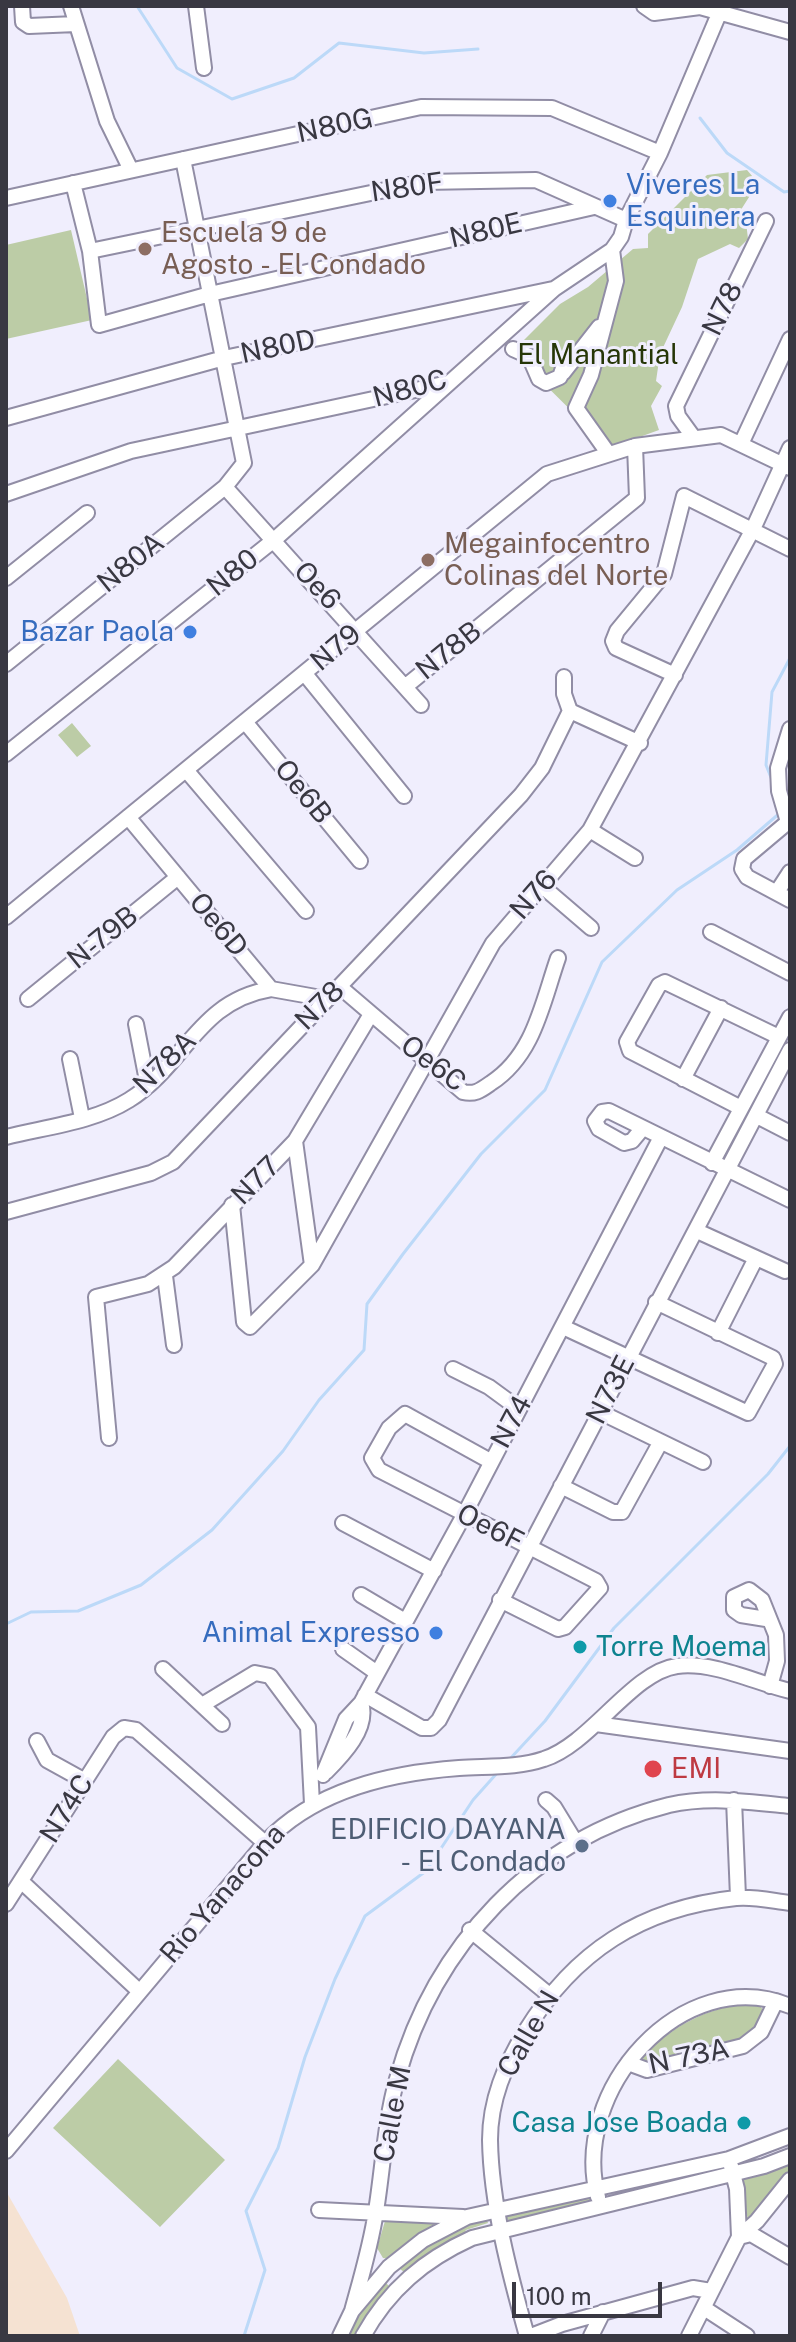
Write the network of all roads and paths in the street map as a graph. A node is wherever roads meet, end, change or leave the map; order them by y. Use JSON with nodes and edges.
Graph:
{"nodes":[{"id":1,"x":22,"y":6,"type":"edge"},
{"id":2,"x":71,"y":6,"type":"edge"},
{"id":3,"x":196,"y":6,"type":"edge"},
{"id":4,"x":644,"y":6,"type":"edge"},
{"id":5,"x":721,"y":9,"type":"junction"},
{"id":6,"x":76,"y":24,"type":"junction"},
{"id":7,"x":790,"y":32,"type":"edge"},
{"id":8,"x":204,"y":68,"type":"dead end"},
{"id":9,"x":660,"y":153,"type":"junction"},
{"id":10,"x":183,"y":159,"type":"junction"},
{"id":11,"x":130,"y":168,"type":"junction"},
{"id":12,"x":73,"y":183,"type":"junction"},
{"id":13,"x":6,"y":198,"type":"edge"},
{"id":14,"x":594,"y":207,"type":"junction"},
{"id":15,"x":626,"y":220,"type":"junction"},
{"id":16,"x":766,"y":221,"type":"dead end"},
{"id":17,"x":198,"y":226,"type":"junction"},
{"id":18,"x":612,"y":250,"type":"junction"},
{"id":19,"x":90,"y":251,"type":"junction"},
{"id":20,"x":554,"y":289,"type":"junction"},
{"id":21,"x":210,"y":294,"type":"junction"},
{"id":22,"x":606,"y":318,"type":"junction"},
{"id":23,"x":790,"y":339,"type":"edge"},
{"id":24,"x":513,"y":349,"type":"dead end"},
{"id":25,"x":224,"y":358,"type":"junction"},
{"id":26,"x":565,"y":362,"type":"dead end"},
{"id":27,"x":560,"y":377,"type":"junction"},
{"id":28,"x":452,"y":382,"type":"junction"},
{"id":29,"x":6,"y":418,"type":"edge"},
{"id":30,"x":238,"y":429,"type":"junction"},
{"id":31,"x":694,"y":438,"type":"junction"},
{"id":32,"x":741,"y":444,"type":"junction"},
{"id":33,"x":635,"y":446,"type":"junction"},
{"id":34,"x":790,"y":448,"type":"edge"},
{"id":35,"x":608,"y":453,"type":"junction"},
{"id":36,"x":786,"y":466,"type":"edge"},
{"id":37,"x":225,"y":487,"type":"junction"},
{"id":38,"x":6,"y":494,"type":"edge"},
{"id":39,"x":87,"y":513,"type":"dead end"},
{"id":40,"x":753,"y":529,"type":"junction"},
{"id":41,"x":274,"y":540,"type":"junction"},
{"id":42,"x":790,"y":549,"type":"edge"},
{"id":43,"x":6,"y":578,"type":"edge"},
{"id":44,"x":357,"y":630,"type":"junction"},
{"id":45,"x":6,"y":664,"type":"edge"},
{"id":46,"x":305,"y":674,"type":"junction"},
{"id":47,"x":675,"y":675,"type":"junction"},
{"id":48,"x":564,"y":677,"type":"dead end"},
{"id":49,"x":406,"y":686,"type":"junction"},
{"id":50,"x":421,"y":705,"type":"dead end"},
{"id":51,"x":570,"y":711,"type":"junction"},
{"id":52,"x":246,"y":723,"type":"junction"},
{"id":53,"x":790,"y":734,"type":"edge"},
{"id":54,"x":640,"y":743,"type":"junction"},
{"id":55,"x":6,"y":754,"type":"edge"},
{"id":56,"x":186,"y":770,"type":"junction"},
{"id":57,"x":404,"y":796,"type":"dead end"},
{"id":58,"x":788,"y":807,"type":"edge"},
{"id":59,"x":128,"y":817,"type":"junction"},
{"id":60,"x":590,"y":830,"type":"junction"},
{"id":61,"x":635,"y":858,"type":"dead end"},
{"id":62,"x":360,"y":861,"type":"dead end"},
{"id":63,"x":790,"y":872,"type":"edge"},
{"id":64,"x":178,"y":877,"type":"junction"},
{"id":65,"x":542,"y":886,"type":"junction"},
{"id":66,"x":783,"y":896,"type":"edge"},
{"id":67,"x":306,"y":911,"type":"dead end"},
{"id":68,"x":6,"y":917,"type":"edge"},
{"id":69,"x":591,"y":928,"type":"dead end"},
{"id":70,"x":711,"y":932,"type":"dead end"},
{"id":71,"x":558,"y":958,"type":"dead end"},
{"id":72,"x":790,"y":973,"type":"edge"},
{"id":73,"x":340,"y":987,"type":"junction"},
{"id":74,"x":271,"y":989,"type":"junction"},
{"id":75,"x":28,"y":999,"type":"dead end"},
{"id":76,"x":327,"y":999,"type":"junction"},
{"id":77,"x":721,"y":1008,"type":"junction"},
{"id":78,"x":371,"y":1014,"type":"junction"},
{"id":79,"x":790,"y":1017,"type":"edge"},
{"id":80,"x":136,"y":1024,"type":"dead end"},
{"id":81,"x":779,"y":1037,"type":"junction"},
{"id":82,"x":790,"y":1050,"type":"edge"},
{"id":83,"x":70,"y":1059,"type":"dead end"},
{"id":84,"x":427,"y":1061,"type":"junction"},
{"id":85,"x":683,"y":1079,"type":"junction"},
{"id":86,"x":148,"y":1086,"type":"junction"},
{"id":87,"x":741,"y":1108,"type":"junction"},
{"id":88,"x":757,"y":1116,"type":"junction"},
{"id":89,"x":82,"y":1118,"type":"junction"},
{"id":90,"x":642,"y":1129,"type":"dead end"},
{"id":91,"x":790,"y":1133,"type":"edge"},
{"id":92,"x":6,"y":1137,"type":"edge"},
{"id":93,"x":660,"y":1139,"type":"junction"},
{"id":94,"x":295,"y":1141,"type":"junction"},
{"id":95,"x":712,"y":1163,"type":"junction"},
{"id":96,"x":728,"y":1171,"type":"junction"},
{"id":97,"x":790,"y":1200,"type":"edge"},
{"id":98,"x":232,"y":1205,"type":"junction"},
{"id":99,"x":6,"y":1212,"type":"edge"},
{"id":100,"x":697,"y":1231,"type":"junction"},
{"id":101,"x":756,"y":1258,"type":"junction"},
{"id":102,"x":312,"y":1265,"type":"junction"},
{"id":103,"x":785,"y":1271,"type":"dead end"},
{"id":104,"x":165,"y":1276,"type":"junction"},
{"id":105,"x":656,"y":1302,"type":"junction"},
{"id":106,"x":563,"y":1327,"type":"junction"},
{"id":107,"x":718,"y":1333,"type":"junction"},
{"id":108,"x":174,"y":1345,"type":"dead end"},
{"id":109,"x":626,"y":1359,"type":"junction"},
{"id":110,"x":453,"y":1369,"type":"dead end"},
{"id":111,"x":519,"y":1409,"type":"junction"},
{"id":112,"x":600,"y":1412,"type":"junction"},
{"id":113,"x":109,"y":1438,"type":"dead end"},
{"id":114,"x":660,"y":1443,"type":"junction"},
{"id":115,"x":490,"y":1461,"type":"junction"},
{"id":116,"x":703,"y":1462,"type":"dead end"},
{"id":117,"x":561,"y":1486,"type":"junction"},
{"id":118,"x":464,"y":1515,"type":"junction"},
{"id":119,"x":343,"y":1523,"type":"dead end"},
{"id":120,"x":528,"y":1547,"type":"junction"},
{"id":121,"x":434,"y":1571,"type":"junction"},
{"id":122,"x":361,"y":1595,"type":"dead end"},
{"id":123,"x":500,"y":1600,"type":"junction"},
{"id":124,"x":766,"y":1619,"type":"dead end"},
{"id":125,"x":405,"y":1621,"type":"junction"},
{"id":126,"x":343,"y":1649,"type":"dead end"},
{"id":127,"x":163,"y":1669,"type":"dead end"},
{"id":128,"x":377,"y":1673,"type":"junction"},
{"id":129,"x":770,"y":1686,"type":"junction"},
{"id":130,"x":790,"y":1691,"type":"edge"},
{"id":131,"x":363,"y":1699,"type":"junction"},
{"id":132,"x":202,"y":1705,"type":"junction"},
{"id":133,"x":222,"y":1724,"type":"dead end"},
{"id":134,"x":596,"y":1724,"type":"junction"},
{"id":135,"x":37,"y":1741,"type":"dead end"},
{"id":136,"x":790,"y":1751,"type":"edge"},
{"id":137,"x":85,"y":1781,"type":"junction"},
{"id":138,"x":311,"y":1786,"type":"junction"},
{"id":139,"x":546,"y":1800,"type":"dead end"},
{"id":140,"x":734,"y":1800,"type":"junction"},
{"id":141,"x":312,"y":1804,"type":"junction"},
{"id":142,"x":790,"y":1806,"type":"edge"},
{"id":143,"x":265,"y":1843,"type":"junction"},
{"id":144,"x":576,"y":1843,"type":"junction"},
{"id":145,"x":22,"y":1882,"type":"junction"},
{"id":146,"x":738,"y":1897,"type":"junction"},
{"id":147,"x":790,"y":1903,"type":"edge"},
{"id":148,"x":6,"y":1904,"type":"edge"},
{"id":149,"x":470,"y":1930,"type":"junction"},
{"id":150,"x":139,"y":1991,"type":"junction"},
{"id":151,"x":548,"y":1994,"type":"junction"},
{"id":152,"x":783,"y":2004,"type":"edge"},
{"id":153,"x":628,"y":2063,"type":"junction"},
{"id":154,"x":790,"y":2136,"type":"edge"},
{"id":155,"x":6,"y":2151,"type":"edge"},
{"id":156,"x":790,"y":2156,"type":"edge"},
{"id":157,"x":729,"y":2159,"type":"junction"},
{"id":158,"x":734,"y":2173,"type":"junction"},
{"id":159,"x":790,"y":2180,"type":"edge"},
{"id":160,"x":595,"y":2188,"type":"junction"},
{"id":161,"x":600,"y":2205,"type":"junction"},
{"id":162,"x":319,"y":2210,"type":"dead end"},
{"id":163,"x":500,"y":2211,"type":"junction"},
{"id":164,"x":375,"y":2215,"type":"junction"},
{"id":165,"x":467,"y":2217,"type":"junction"},
{"id":166,"x":503,"y":2229,"type":"junction"},
{"id":167,"x":739,"y":2237,"type":"junction"},
{"id":168,"x":369,"y":2249,"type":"junction"},
{"id":169,"x":790,"y":2257,"type":"edge"},
{"id":170,"x":389,"y":2267,"type":"junction"},
{"id":171,"x":400,"y":2282,"type":"junction"},
{"id":172,"x":711,"y":2291,"type":"junction"},
{"id":173,"x":704,"y":2308,"type":"junction"},
{"id":174,"x":352,"y":2311,"type":"junction"},
{"id":175,"x":603,"y":2312,"type":"junction"},
{"id":176,"x":564,"y":2330,"type":"edge"},
{"id":177,"x":340,"y":2336,"type":"edge"},
{"id":178,"x":363,"y":2336,"type":"edge"},
{"id":179,"x":529,"y":2336,"type":"edge"},
{"id":180,"x":591,"y":2336,"type":"edge"},
{"id":181,"x":689,"y":2336,"type":"edge"},
{"id":182,"x":747,"y":2336,"type":"edge"}],
"edges":[{"from":1,"to":6,"type":"street"},
{"from":2,"to":6,"type":"street"},
{"from":3,"to":8,"type":"street"},
{"from":4,"to":5,"type":"street"},
{"from":5,"to":7,"type":"street"},
{"from":5,"to":9,"type":"street"},
{"from":6,"to":11,"type":"street"},
{"from":9,"to":10,"type":"street","name":"N80G"},
{"from":9,"to":15,"type":"street"},
{"from":10,"to":11,"type":"street","name":"N80G"},
{"from":10,"to":17,"type":"street"},
{"from":11,"to":12,"type":"street","name":"N80G"},
{"from":12,"to":13,"type":"street","name":"N80G"},
{"from":12,"to":19,"type":"street"},
{"from":14,"to":15,"type":"street","name":"N80F"},
{"from":14,"to":17,"type":"street","name":"N80F"},
{"from":14,"to":21,"type":"street","name":"N80E"},
{"from":15,"to":18,"type":"street"},
{"from":16,"to":31,"type":"street","name":"N78"},
{"from":17,"to":19,"type":"street","name":"N80F"},
{"from":17,"to":21,"type":"street"},
{"from":18,"to":20,"type":"street","name":"N80C"},
{"from":18,"to":22,"type":"street"},
{"from":19,"to":21,"type":"street","name":"N80E"},
{"from":20,"to":25,"type":"street","name":"N80D"},
{"from":20,"to":28,"type":"street","name":"N80C"},
{"from":21,"to":25,"type":"street"},
{"from":22,"to":27,"type":"street"},
{"from":22,"to":35,"type":"street"},
{"from":23,"to":32,"type":"street"},
{"from":24,"to":27,"type":"street"},
{"from":25,"to":29,"type":"street","name":"N80D"},
{"from":25,"to":30,"type":"street"},
{"from":26,"to":27,"type":"street"},
{"from":28,"to":30,"type":"street","name":"N80C"},
{"from":28,"to":41,"type":"street","name":"N80"},
{"from":30,"to":37,"type":"street","name":"N80A"},
{"from":30,"to":38,"type":"street","name":"N80C"},
{"from":31,"to":32,"type":"street","name":"N79"},
{"from":31,"to":33,"type":"street","name":"N79"},
{"from":32,"to":36,"type":"street","name":"N79"},
{"from":33,"to":35,"type":"street","name":"N79"},
{"from":33,"to":49,"type":"street","name":"N78B"},
{"from":34,"to":36,"type":"street","name":"N76"},
{"from":35,"to":44,"type":"street","name":"N79"},
{"from":36,"to":40,"type":"street","name":"N76"},
{"from":37,"to":41,"type":"street","name":"Oe6"},
{"from":37,"to":45,"type":"street","name":"N80A"},
{"from":39,"to":43,"type":"street"},
{"from":40,"to":42,"type":"street"},
{"from":40,"to":47,"type":"street","name":"N76"},
{"from":40,"to":47,"type":"street"},
{"from":41,"to":44,"type":"street","name":"Oe6"},
{"from":41,"to":55,"type":"street","name":"N80"},
{"from":44,"to":46,"type":"street","name":"N79"},
{"from":44,"to":49,"type":"street","name":"Oe6"},
{"from":46,"to":52,"type":"street","name":"N79"},
{"from":46,"to":57,"type":"street"},
{"from":47,"to":54,"type":"street","name":"N76"},
{"from":48,"to":51,"type":"street"},
{"from":49,"to":50,"type":"street","name":"Oe6"},
{"from":51,"to":54,"type":"street"},
{"from":51,"to":73,"type":"street","name":"N78"},
{"from":52,"to":56,"type":"street","name":"N79"},
{"from":52,"to":62,"type":"street","name":"Oe6B"},
{"from":53,"to":58,"type":"street"},
{"from":54,"to":60,"type":"street","name":"N76"},
{"from":56,"to":59,"type":"street","name":"N79"},
{"from":56,"to":67,"type":"street"},
{"from":58,"to":66,"type":"street"},
{"from":59,"to":64,"type":"street","name":"Oe6D"},
{"from":59,"to":68,"type":"street","name":"N79"},
{"from":60,"to":61,"type":"street"},
{"from":60,"to":65,"type":"street","name":"N76"},
{"from":63,"to":66,"type":"street"},
{"from":64,"to":74,"type":"street","name":"Oe6D"},
{"from":64,"to":75,"type":"street","name":"N-79B"},
{"from":65,"to":69,"type":"street"},
{"from":65,"to":84,"type":"street","name":"N76"},
{"from":70,"to":72,"type":"street"},
{"from":71,"to":84,"type":"street","name":"Oe6C"},
{"from":73,"to":76,"type":"street","name":"N78"},
{"from":73,"to":78,"type":"street","name":"Oe6C"},
{"from":74,"to":76,"type":"street"},
{"from":74,"to":86,"type":"street","name":"N78A"},
{"from":76,"to":99,"type":"street","name":"N78"},
{"from":77,"to":81,"type":"street"},
{"from":77,"to":85,"type":"street"},
{"from":77,"to":85,"type":"street"},
{"from":78,"to":84,"type":"street","name":"Oe6C"},
{"from":78,"to":94,"type":"street","name":"N77"},
{"from":79,"to":81,"type":"street"},
{"from":80,"to":86,"type":"street"},
{"from":81,"to":87,"type":"street"},
{"from":82,"to":88,"type":"street","name":"N73E"},
{"from":83,"to":89,"type":"street"},
{"from":84,"to":102,"type":"street","name":"N76"},
{"from":85,"to":87,"type":"street"},
{"from":86,"to":89,"type":"street","name":"N78A"},
{"from":87,"to":95,"type":"street"},
{"from":88,"to":91,"type":"street"},
{"from":88,"to":96,"type":"street","name":"N73E"},
{"from":89,"to":92,"type":"street","name":"N78A"},
{"from":90,"to":93,"type":"street"},
{"from":93,"to":95,"type":"street"},
{"from":93,"to":106,"type":"street","name":"N74"},
{"from":94,"to":98,"type":"street","name":"N77"},
{"from":94,"to":102,"type":"street"},
{"from":95,"to":96,"type":"street"},
{"from":96,"to":97,"type":"street"},
{"from":96,"to":100,"type":"street","name":"N73E"},
{"from":98,"to":102,"type":"street","name":"N76"},
{"from":98,"to":104,"type":"street","name":"N77"},
{"from":100,"to":101,"type":"street"},
{"from":100,"to":105,"type":"street","name":"N73E"},
{"from":101,"to":103,"type":"street"},
{"from":101,"to":107,"type":"street"},
{"from":104,"to":108,"type":"street"},
{"from":104,"to":113,"type":"street","name":"N77"},
{"from":105,"to":107,"type":"street"},
{"from":105,"to":109,"type":"street","name":"N73E"},
{"from":106,"to":109,"type":"street"},
{"from":106,"to":111,"type":"street","name":"N74"},
{"from":107,"to":109,"type":"street"},
{"from":109,"to":112,"type":"street","name":"N73E"},
{"from":110,"to":111,"type":"street"},
{"from":111,"to":115,"type":"street","name":"N74"},
{"from":112,"to":114,"type":"street"},
{"from":112,"to":117,"type":"street","name":"N73E"},
{"from":114,"to":116,"type":"street"},
{"from":114,"to":117,"type":"street"},
{"from":115,"to":118,"type":"street","name":"N74"},
{"from":115,"to":118,"type":"street","name":"Oe6F"},
{"from":117,"to":120,"type":"street","name":"N73E"},
{"from":118,"to":120,"type":"street","name":"Oe6F"},
{"from":118,"to":121,"type":"street","name":"N74"},
{"from":119,"to":121,"type":"street"},
{"from":120,"to":123,"type":"street","name":"N73E"},
{"from":120,"to":123,"type":"street","name":"Oe6F"},
{"from":121,"to":125,"type":"street","name":"N74"},
{"from":122,"to":125,"type":"street"},
{"from":123,"to":131,"type":"street","name":"N73E"},
{"from":124,"to":129,"type":"street"},
{"from":125,"to":128,"type":"street","name":"N74"},
{"from":126,"to":128,"type":"street"},
{"from":127,"to":132,"type":"street"},
{"from":128,"to":131,"type":"street","name":"N74"},
{"from":129,"to":130,"type":"street","name":"Rio Yanacona"},
{"from":129,"to":134,"type":"street","name":"Rio Yanacona"},
{"from":131,"to":138,"type":"street","name":"N74"},
{"from":132,"to":133,"type":"street"},
{"from":132,"to":138,"type":"street"},
{"from":134,"to":136,"type":"street"},
{"from":134,"to":141,"type":"street","name":"Rio Yanacona"},
{"from":135,"to":137,"type":"street"},
{"from":137,"to":143,"type":"street","name":"N74C"},
{"from":137,"to":145,"type":"street","name":"N74C"},
{"from":138,"to":141,"type":"street"},
{"from":139,"to":144,"type":"street"},
{"from":140,"to":142,"type":"street","name":"Calle M"},
{"from":140,"to":144,"type":"street","name":"Calle M"},
{"from":140,"to":146,"type":"street"},
{"from":141,"to":143,"type":"street","name":"Rio Yanacona"},
{"from":143,"to":150,"type":"street","name":"Rio Yanacona"},
{"from":144,"to":149,"type":"street","name":"Calle M"},
{"from":145,"to":148,"type":"street","name":"N74C"},
{"from":145,"to":150,"type":"street"},
{"from":146,"to":147,"type":"street","name":"Calle N"},
{"from":146,"to":151,"type":"street","name":"Calle N"},
{"from":149,"to":151,"type":"street"},
{"from":149,"to":164,"type":"street","name":"Calle M"},
{"from":150,"to":155,"type":"street","name":"Rio Yanacona"},
{"from":151,"to":163,"type":"street","name":"Calle N"},
{"from":152,"to":153,"type":"street"},
{"from":152,"to":153,"type":"street","name":"N 73A"},
{"from":153,"to":160,"type":"street"},
{"from":154,"to":157,"type":"street"},
{"from":156,"to":158,"type":"street"},
{"from":157,"to":158,"type":"street"},
{"from":157,"to":160,"type":"street"},
{"from":158,"to":161,"type":"street"},
{"from":158,"to":167,"type":"street"},
{"from":159,"to":167,"type":"street"},
{"from":160,"to":161,"type":"street"},
{"from":160,"to":163,"type":"street"},
{"from":161,"to":166,"type":"street"},
{"from":162,"to":164,"type":"street"},
{"from":163,"to":165,"type":"street"},
{"from":163,"to":166,"type":"street","name":"Calle N"},
{"from":164,"to":165,"type":"street"},
{"from":164,"to":168,"type":"street","name":"Calle M"},
{"from":165,"to":170,"type":"street"},
{"from":166,"to":171,"type":"street"},
{"from":166,"to":179,"type":"street","name":"Calle N"},
{"from":167,"to":169,"type":"street"},
{"from":167,"to":172,"type":"street"},
{"from":168,"to":170,"type":"street"},
{"from":168,"to":174,"type":"street","name":"Calle M"},
{"from":170,"to":171,"type":"street"},
{"from":170,"to":174,"type":"street"},
{"from":171,"to":178,"type":"street"},
{"from":172,"to":173,"type":"street"},
{"from":172,"to":175,"type":"street"},
{"from":173,"to":181,"type":"street"},
{"from":173,"to":182,"type":"street"},
{"from":174,"to":177,"type":"street"},
{"from":175,"to":176,"type":"street"},
{"from":175,"to":180,"type":"street"},
{"from":176,"to":179,"type":"street"}]}
